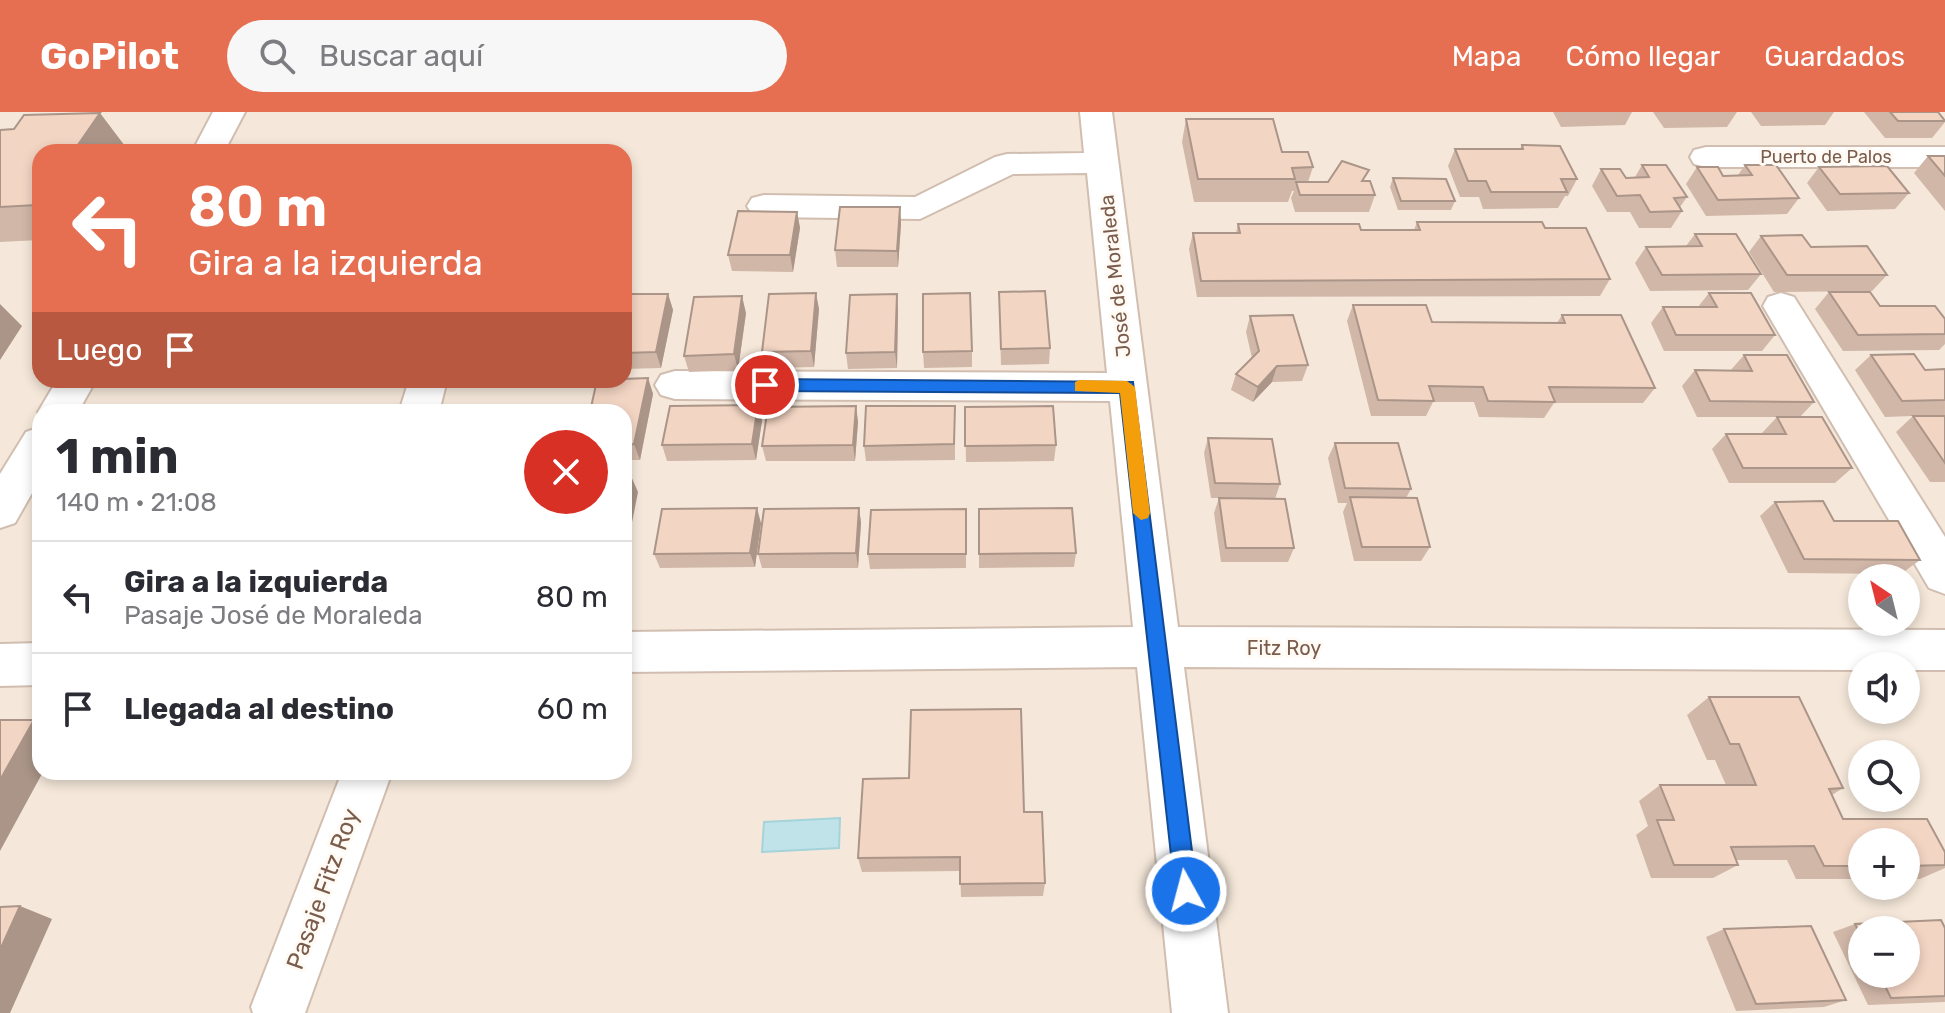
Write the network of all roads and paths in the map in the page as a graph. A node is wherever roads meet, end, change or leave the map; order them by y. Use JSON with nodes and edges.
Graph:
{"nodes":[{"id":1,"x":229,"y":112,"type":"edge"},
{"id":2,"x":1096,"y":112,"type":"edge"},
{"id":3,"x":212,"y":144,"type":"edge"},
{"id":4,"x":1706,"y":157,"type":"dead end"},
{"id":5,"x":1945,"y":157,"type":"edge"},
{"id":6,"x":1102,"y":163,"type":"junction"},
{"id":7,"x":764,"y":206,"type":"dead end"},
{"id":8,"x":1781,"y":306,"type":"dead end"},
{"id":9,"x":675,"y":385,"type":"dead end"},
{"id":10,"x":1127,"y":387,"type":"junction"},
{"id":11,"x":32,"y":457,"type":"edge"},
{"id":12,"x":0,"y":511,"type":"edge"},
{"id":13,"x":1945,"y":575,"type":"edge"},
{"id":14,"x":1156,"y":647,"type":"junction"},
{"id":15,"x":1945,"y":650,"type":"edge"},
{"id":16,"x":632,"y":652,"type":"edge"},
{"id":17,"x":32,"y":664,"type":"edge"},
{"id":18,"x":0,"y":665,"type":"edge"},
{"id":19,"x":364,"y":780,"type":"edge"},
{"id":20,"x":279,"y":1007,"type":"dead end"},
{"id":21,"x":1200,"y":1013,"type":"edge"}],
"edges":[{"from":1,"to":3,"type":"street"},
{"from":2,"to":6,"type":"street","name":"José de Moraleda"},
{"from":4,"to":5,"type":"street","name":"Puerto de Palos"},
{"from":6,"to":7,"type":"street"},
{"from":6,"to":10,"type":"street","name":"José de Moraleda"},
{"from":8,"to":13,"type":"street"},
{"from":9,"to":10,"type":"street"},
{"from":10,"to":14,"type":"street","name":"José de Moraleda"},
{"from":11,"to":12,"type":"street"},
{"from":14,"to":15,"type":"street","name":"Fitz Roy"},
{"from":14,"to":16,"type":"street","name":"Fitz Roy"},
{"from":14,"to":21,"type":"street","name":"José de Moraleda"},
{"from":17,"to":18,"type":"street"},
{"from":19,"to":20,"type":"street","name":"Pasaje Fitz Roy"}]}
